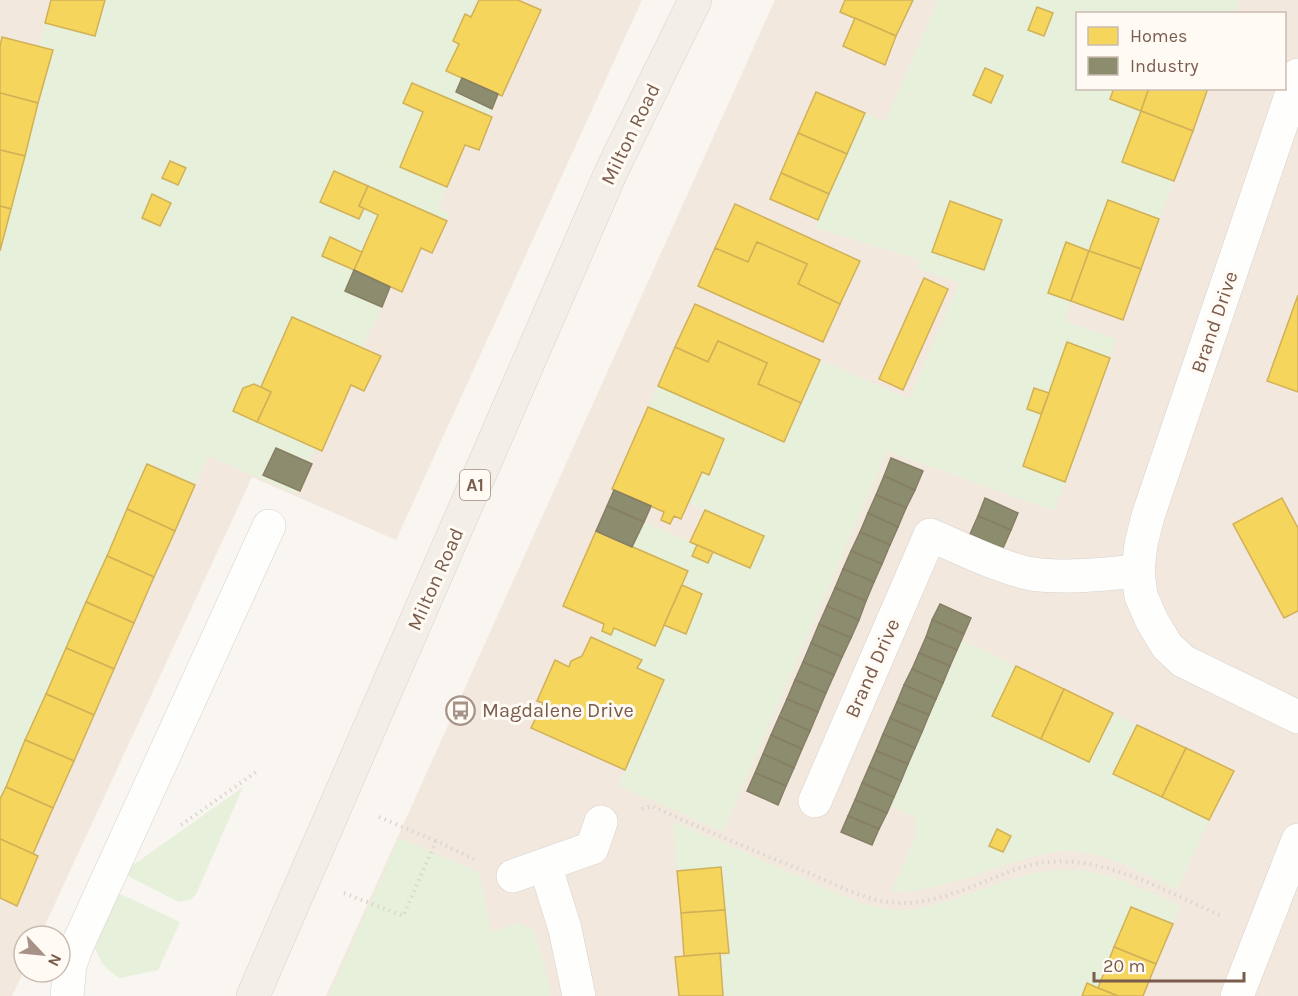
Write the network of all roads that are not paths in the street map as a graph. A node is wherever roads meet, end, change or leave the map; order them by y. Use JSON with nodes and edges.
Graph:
{"nodes":[{"id":1,"x":695,"y":0,"type":"edge"},
{"id":2,"x":1298,"y":75,"type":"edge"},
{"id":3,"x":269,"y":526,"type":"dead end"},
{"id":4,"x":1138,"y":571,"type":"junction"},
{"id":5,"x":1298,"y":717,"type":"edge"},
{"id":6,"x":815,"y":801,"type":"dead end"},
{"id":7,"x":601,"y":822,"type":"road end"},
{"id":8,"x":1298,"y":840,"type":"edge"},
{"id":9,"x":545,"y":864,"type":"junction"},
{"id":10,"x":513,"y":876,"type":"road end"},
{"id":11,"x":66,"y":996,"type":"edge"},
{"id":12,"x":253,"y":996,"type":"edge"},
{"id":13,"x":579,"y":996,"type":"edge"},
{"id":14,"x":1237,"y":996,"type":"edge"}],
"edges":[{"from":1,"to":12,"type":"main road","name":"Milton Road","number":"A1"},
{"from":2,"to":4,"type":"street","name":"Brand Drive"},
{"from":3,"to":11,"type":"street"},
{"from":4,"to":5,"type":"street","name":"Brand Drive"},
{"from":4,"to":6,"type":"street","name":"Brand Drive"},
{"from":7,"to":9,"type":"street"},
{"from":8,"to":14,"type":"street"},
{"from":9,"to":10,"type":"street"},
{"from":9,"to":13,"type":"street"}]}
